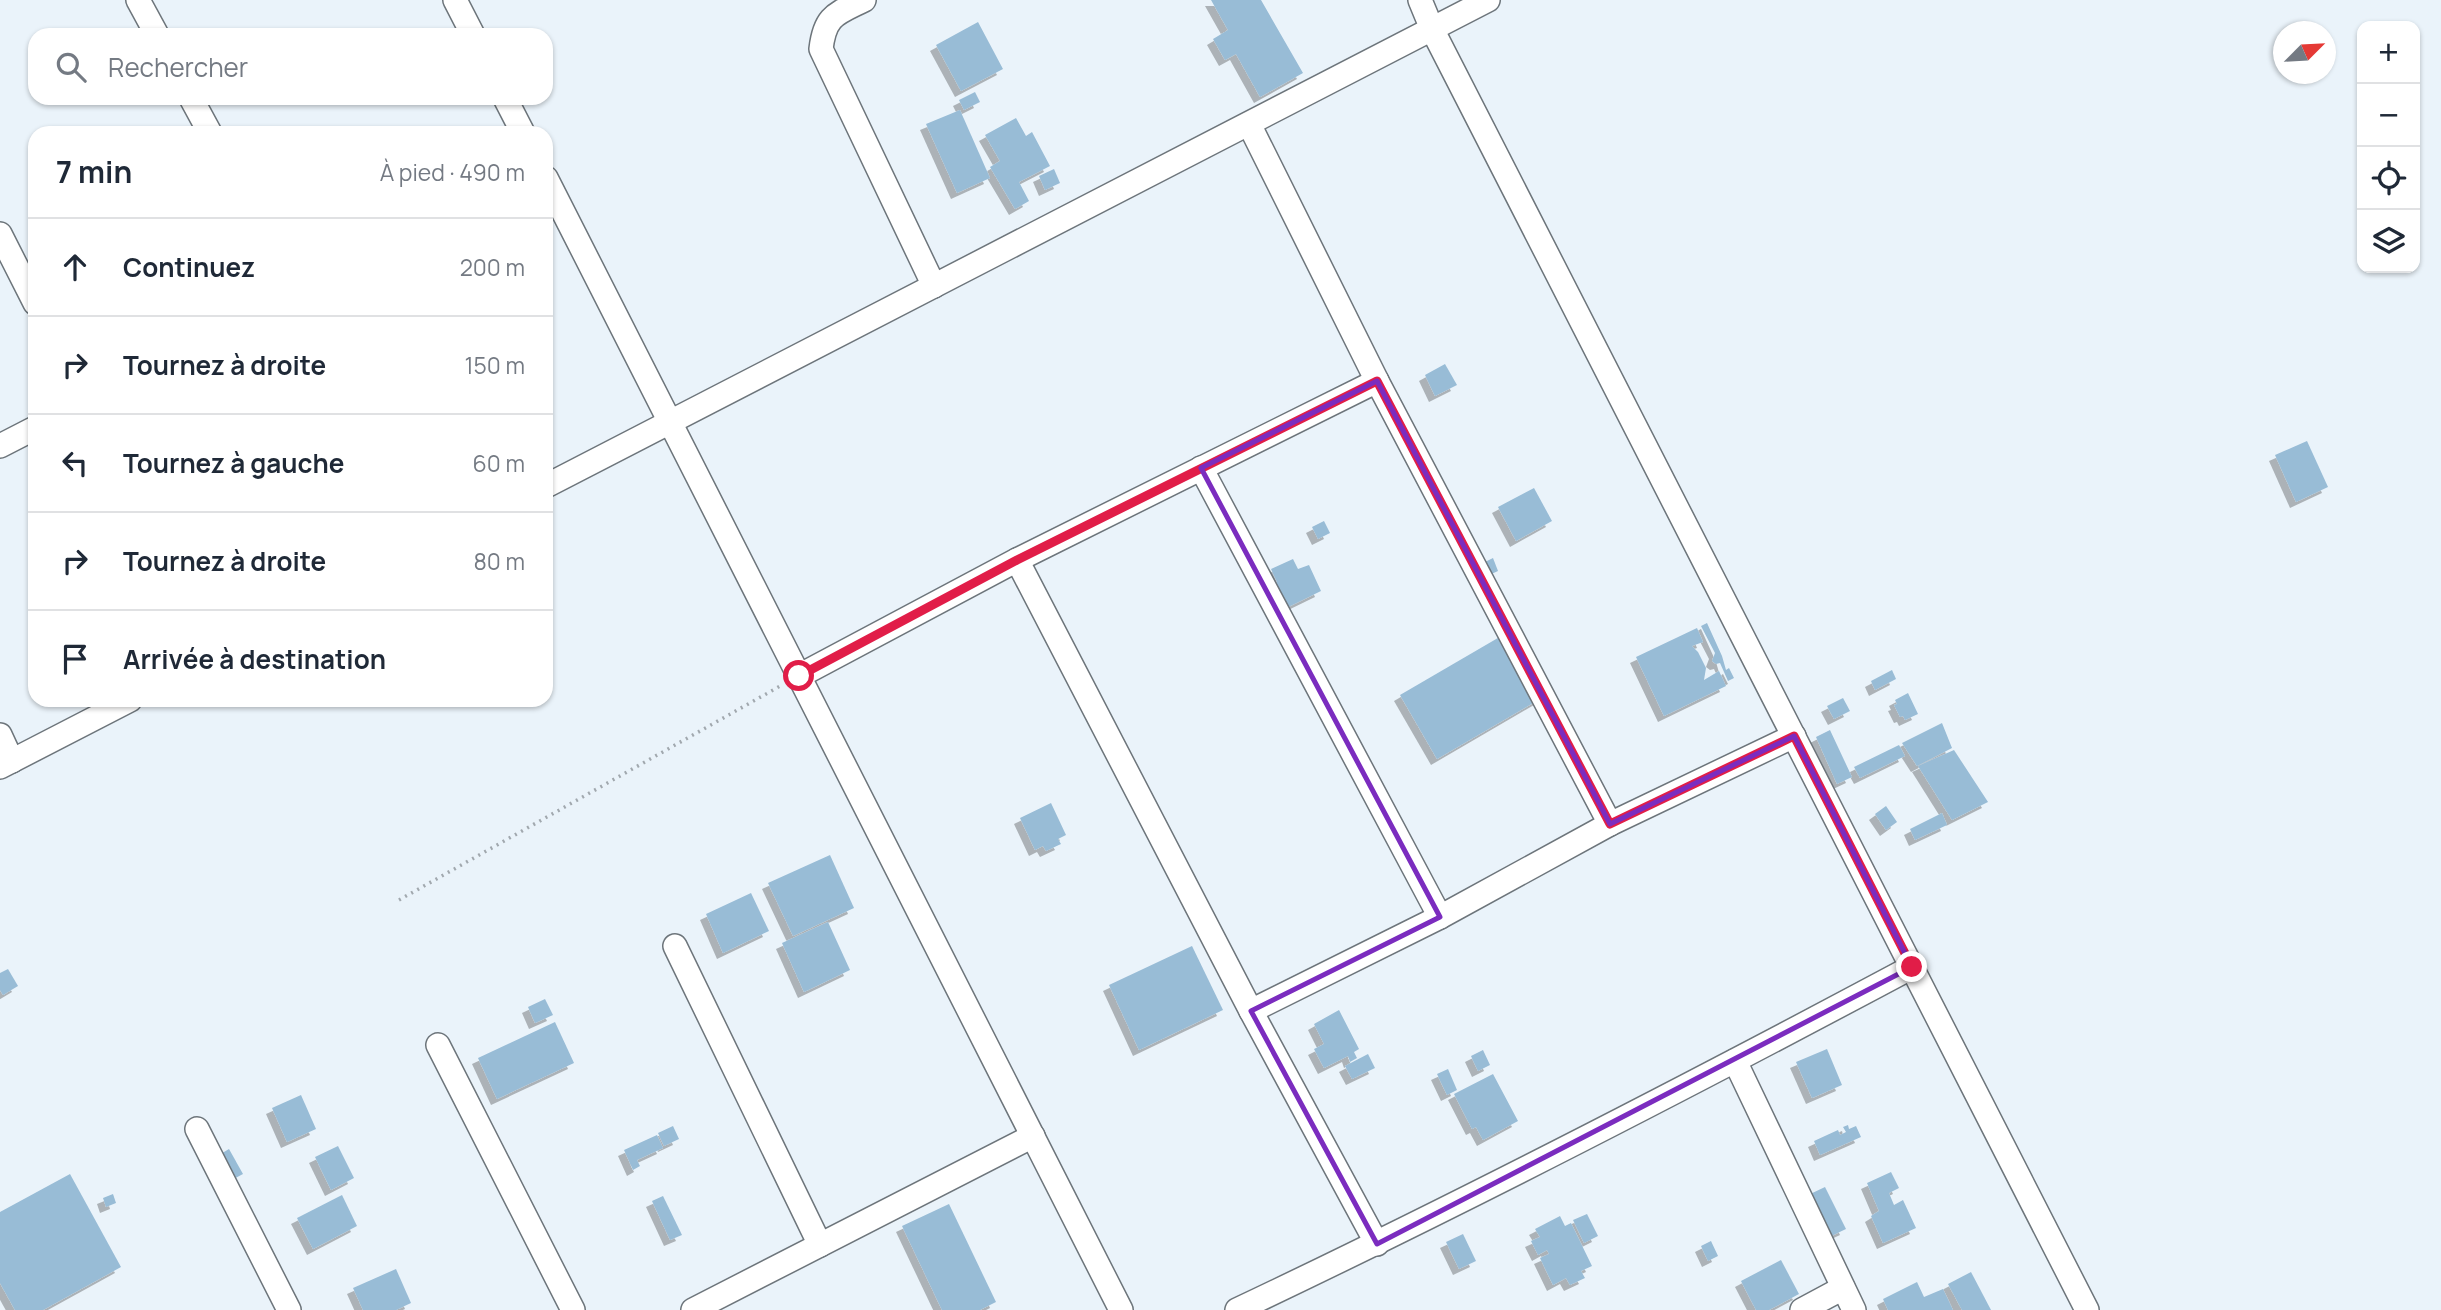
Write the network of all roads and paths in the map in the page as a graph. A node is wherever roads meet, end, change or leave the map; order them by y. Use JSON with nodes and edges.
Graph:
{"nodes":[{"id":1,"x":138,"y":0,"type":"edge"},
{"id":2,"x":455,"y":0,"type":"edge"},
{"id":3,"x":864,"y":0,"type":"edge"},
{"id":4,"x":1420,"y":0,"type":"edge"},
{"id":5,"x":1488,"y":0,"type":"edge"},
{"id":6,"x":153,"y":28,"type":"edge"},
{"id":7,"x":469,"y":28,"type":"edge"},
{"id":8,"x":1432,"y":29,"type":"junction"},
{"id":9,"x":195,"y":105,"type":"edge"},
{"id":10,"x":509,"y":105,"type":"edge"},
{"id":11,"x":1248,"y":124,"type":"junction"},
{"id":12,"x":206,"y":126,"type":"edge"},
{"id":13,"x":519,"y":126,"type":"edge"},
{"id":14,"x":553,"y":194,"type":"edge"},
{"id":15,"x":0,"y":234,"type":"edge"},
{"id":16,"x":934,"y":286,"type":"junction"},
{"id":17,"x":28,"y":289,"type":"edge"},
{"id":18,"x":1377,"y":381,"type":"junction"},
{"id":19,"x":670,"y":422,"type":"junction"},
{"id":20,"x":28,"y":432,"type":"edge"},
{"id":21,"x":0,"y":446,"type":"edge"},
{"id":22,"x":1201,"y":468,"type":"junction"},
{"id":23,"x":553,"y":482,"type":"edge"},
{"id":24,"x":1017,"y":560,"type":"junction"},
{"id":25,"x":799,"y":676,"type":"junction"},
{"id":26,"x":117,"y":707,"type":"edge"},
{"id":27,"x":0,"y":735,"type":"edge"},
{"id":28,"x":1794,"y":736,"type":"junction"},
{"id":29,"x":6,"y":764,"type":"edge"},
{"id":30,"x":1610,"y":824,"type":"junction"},
{"id":31,"x":399,"y":900,"type":"dead end"},
{"id":32,"x":1440,"y":917,"type":"junction"},
{"id":33,"x":675,"y":946,"type":"dead end"},
{"id":34,"x":1912,"y":967,"type":"junction"},
{"id":35,"x":1251,"y":1011,"type":"junction"},
{"id":36,"x":438,"y":1045,"type":"dead end"},
{"id":37,"x":1735,"y":1061,"type":"junction"},
{"id":38,"x":197,"y":1129,"type":"dead end"},
{"id":39,"x":1033,"y":1136,"type":"junction"},
{"id":40,"x":1377,"y":1244,"type":"junction"},
{"id":41,"x":820,"y":1245,"type":"junction"},
{"id":42,"x":1843,"y":1288,"type":"junction"},
{"id":43,"x":289,"y":1310,"type":"edge"},
{"id":44,"x":573,"y":1310,"type":"edge"},
{"id":45,"x":692,"y":1310,"type":"edge"},
{"id":46,"x":1121,"y":1310,"type":"edge"},
{"id":47,"x":1237,"y":1310,"type":"edge"},
{"id":48,"x":1802,"y":1310,"type":"edge"},
{"id":49,"x":1854,"y":1310,"type":"edge"},
{"id":50,"x":2087,"y":1310,"type":"edge"}],
"edges":[{"from":1,"to":6,"type":"street"},
{"from":2,"to":7,"type":"street"},
{"from":3,"to":16,"type":"street"},
{"from":4,"to":8,"type":"street"},
{"from":5,"to":8,"type":"street"},
{"from":8,"to":11,"type":"street"},
{"from":8,"to":28,"type":"street"},
{"from":9,"to":12,"type":"street"},
{"from":10,"to":13,"type":"street"},
{"from":11,"to":16,"type":"street"},
{"from":11,"to":18,"type":"street"},
{"from":14,"to":19,"type":"street"},
{"from":15,"to":17,"type":"street"},
{"from":16,"to":19,"type":"street"},
{"from":18,"to":22,"type":"street"},
{"from":18,"to":30,"type":"street"},
{"from":19,"to":23,"type":"street"},
{"from":19,"to":25,"type":"street"},
{"from":20,"to":21,"type":"street"},
{"from":22,"to":24,"type":"street"},
{"from":22,"to":32,"type":"street"},
{"from":24,"to":25,"type":"street"},
{"from":24,"to":35,"type":"street"},
{"from":25,"to":31,"type":"path"},
{"from":25,"to":39,"type":"street"},
{"from":26,"to":29,"type":"street"},
{"from":27,"to":29,"type":"street"},
{"from":28,"to":30,"type":"street"},
{"from":28,"to":34,"type":"street"},
{"from":30,"to":32,"type":"street"},
{"from":32,"to":35,"type":"street"},
{"from":33,"to":41,"type":"street"},
{"from":34,"to":37,"type":"street"},
{"from":34,"to":50,"type":"street"},
{"from":35,"to":40,"type":"street"},
{"from":36,"to":44,"type":"street"},
{"from":37,"to":40,"type":"street"},
{"from":37,"to":42,"type":"street"},
{"from":38,"to":43,"type":"street"},
{"from":39,"to":41,"type":"street"},
{"from":39,"to":46,"type":"street"},
{"from":40,"to":47,"type":"street"},
{"from":41,"to":45,"type":"street"},
{"from":42,"to":48,"type":"street"},
{"from":42,"to":49,"type":"street"}]}
